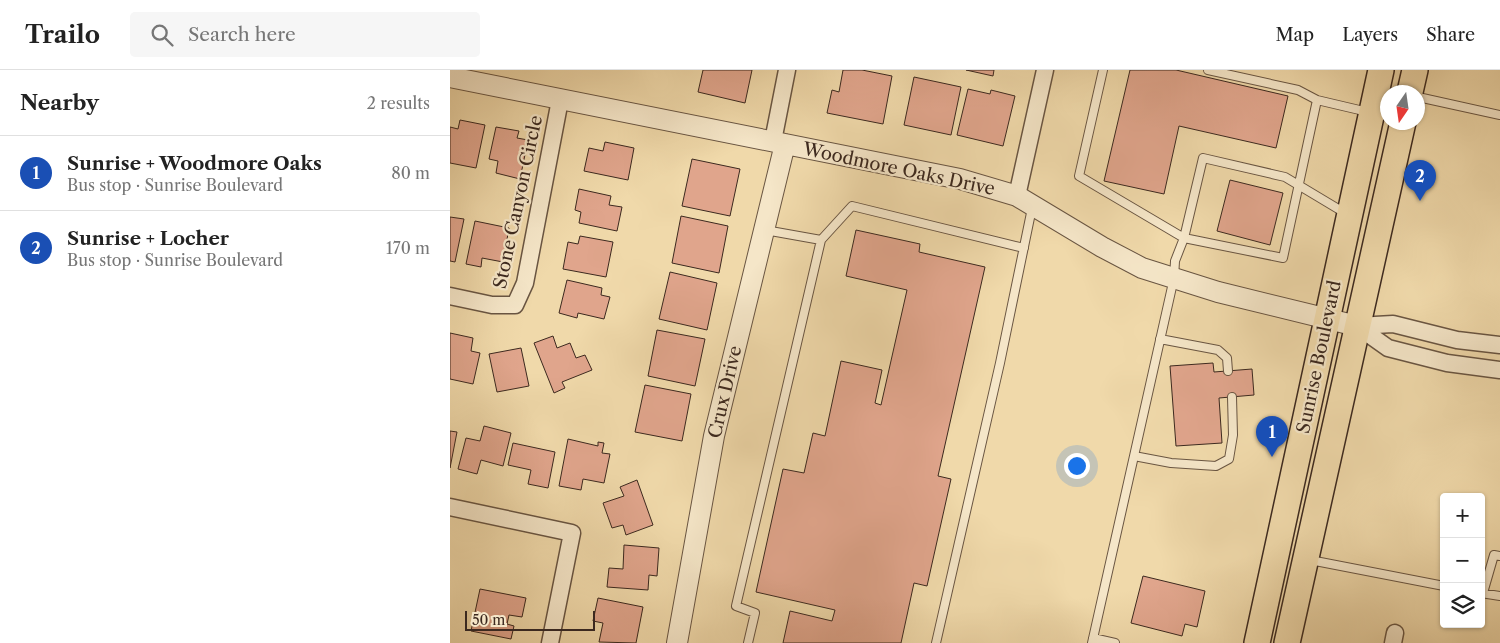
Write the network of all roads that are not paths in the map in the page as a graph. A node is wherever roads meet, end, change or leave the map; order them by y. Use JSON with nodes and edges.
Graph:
{"nodes":[{"id":1,"x":787,"y":70,"type":"edge"},
{"id":2,"x":1045,"y":70,"type":"edge"},
{"id":3,"x":1103,"y":70,"type":"edge"},
{"id":4,"x":1208,"y":70,"type":"edge"},
{"id":5,"x":1381,"y":70,"type":"edge"},
{"id":6,"x":1415,"y":70,"type":"edge"},
{"id":7,"x":450,"y":77,"type":"edge"},
{"id":8,"x":1412,"y":85,"type":"edge"},
{"id":9,"x":1425,"y":99,"type":"edge"},
{"id":10,"x":560,"y":100,"type":"junction"},
{"id":11,"x":1317,"y":100,"type":"junction"},
{"id":12,"x":1371,"y":112,"type":"junction"},
{"id":13,"x":1500,"y":115,"type":"edge"},
{"id":14,"x":1401,"y":130,"type":"edge"},
{"id":15,"x":779,"y":143,"type":"junction"},
{"id":16,"x":1299,"y":186,"type":"junction"},
{"id":17,"x":1025,"y":201,"type":"junction"},
{"id":18,"x":1350,"y":216,"type":"junction"},
{"id":19,"x":765,"y":230,"type":"junction"},
{"id":20,"x":1184,"y":238,"type":"junction"},
{"id":21,"x":821,"y":240,"type":"junction"},
{"id":22,"x":1024,"y":248,"type":"junction"},
{"id":23,"x":1174,"y":278,"type":"junction"},
{"id":24,"x":450,"y":296,"type":"edge"},
{"id":25,"x":1328,"y":320,"type":"junction"},
{"id":26,"x":1357,"y":326,"type":"junction"},
{"id":27,"x":1160,"y":339,"type":"junction"},
{"id":28,"x":1500,"y":345,"type":"edge"},
{"id":29,"x":1500,"y":370,"type":"edge"},
{"id":30,"x":1228,"y":371,"type":"dead end"},
{"id":31,"x":1232,"y":397,"type":"dead end"},
{"id":32,"x":1134,"y":456,"type":"junction"},
{"id":33,"x":450,"y":507,"type":"edge"},
{"id":34,"x":1500,"y":556,"type":"edge"},
{"id":35,"x":1305,"y":560,"type":"junction"},
{"id":36,"x":1485,"y":584,"type":"edge"},
{"id":37,"x":1440,"y":585,"type":"edge"},
{"id":38,"x":1485,"y":594,"type":"edge"},
{"id":39,"x":1500,"y":596,"type":"edge"},
{"id":40,"x":1093,"y":641,"type":"edge"},
{"id":41,"x":550,"y":643,"type":"edge"},
{"id":42,"x":677,"y":643,"type":"edge"},
{"id":43,"x":748,"y":643,"type":"edge"},
{"id":44,"x":936,"y":643,"type":"edge"},
{"id":45,"x":1115,"y":643,"type":"edge"},
{"id":46,"x":1257,"y":643,"type":"edge"},
{"id":47,"x":1287,"y":643,"type":"edge"}],
"edges":[{"from":1,"to":15,"type":"street"},
{"from":2,"to":17,"type":"street"},
{"from":3,"to":20,"type":"lane"},
{"from":4,"to":11,"type":"lane"},
{"from":5,"to":12,"type":"main road","name":"Sunrise Boulevard"},
{"from":6,"to":8,"type":"main road"},
{"from":7,"to":10,"type":"street","name":"Woodmore Oaks Drive"},
{"from":9,"to":13,"type":"lane"},
{"from":10,"to":15,"type":"street","name":"Woodmore Oaks Drive"},
{"from":10,"to":24,"type":"street","name":"Stone Canyon Circle"},
{"from":11,"to":12,"type":"lane"},
{"from":11,"to":16,"type":"lane"},
{"from":12,"to":18,"type":"main road","name":"Sunrise Boulevard"},
{"from":14,"to":26,"type":"main road","name":"Sunrise Boulevard"},
{"from":15,"to":17,"type":"street","name":"Woodmore Oaks Drive"},
{"from":15,"to":19,"type":"street","name":"Crux Drive"},
{"from":16,"to":18,"type":"lane"},
{"from":16,"to":20,"type":"lane"},
{"from":16,"to":20,"type":"lane"},
{"from":17,"to":22,"type":"lane"},
{"from":17,"to":23,"type":"street","name":"Woodmore Oaks Drive"},
{"from":18,"to":25,"type":"main road","name":"Sunrise Boulevard"},
{"from":19,"to":21,"type":"lane"},
{"from":19,"to":42,"type":"street","name":"Crux Drive"},
{"from":20,"to":23,"type":"lane"},
{"from":21,"to":22,"type":"lane"},
{"from":21,"to":43,"type":"lane"},
{"from":22,"to":44,"type":"lane"},
{"from":23,"to":25,"type":"street","name":"Woodmore Oaks Drive"},
{"from":23,"to":27,"type":"lane"},
{"from":25,"to":26,"type":"street","name":"Woodmore Oaks Drive"},
{"from":25,"to":46,"type":"main road","name":"Sunrise Boulevard"},
{"from":26,"to":28,"type":"street"},
{"from":26,"to":29,"type":"street"},
{"from":26,"to":35,"type":"main road","name":"Sunrise Boulevard"},
{"from":27,"to":30,"type":"lane"},
{"from":27,"to":32,"type":"lane"},
{"from":31,"to":32,"type":"lane"},
{"from":32,"to":40,"type":"lane"},
{"from":33,"to":41,"type":"street"},
{"from":34,"to":36,"type":"lane"},
{"from":35,"to":37,"type":"lane"},
{"from":35,"to":47,"type":"main road","name":"Sunrise Boulevard"},
{"from":38,"to":39,"type":"lane"},
{"from":40,"to":45,"type":"lane"}]}
